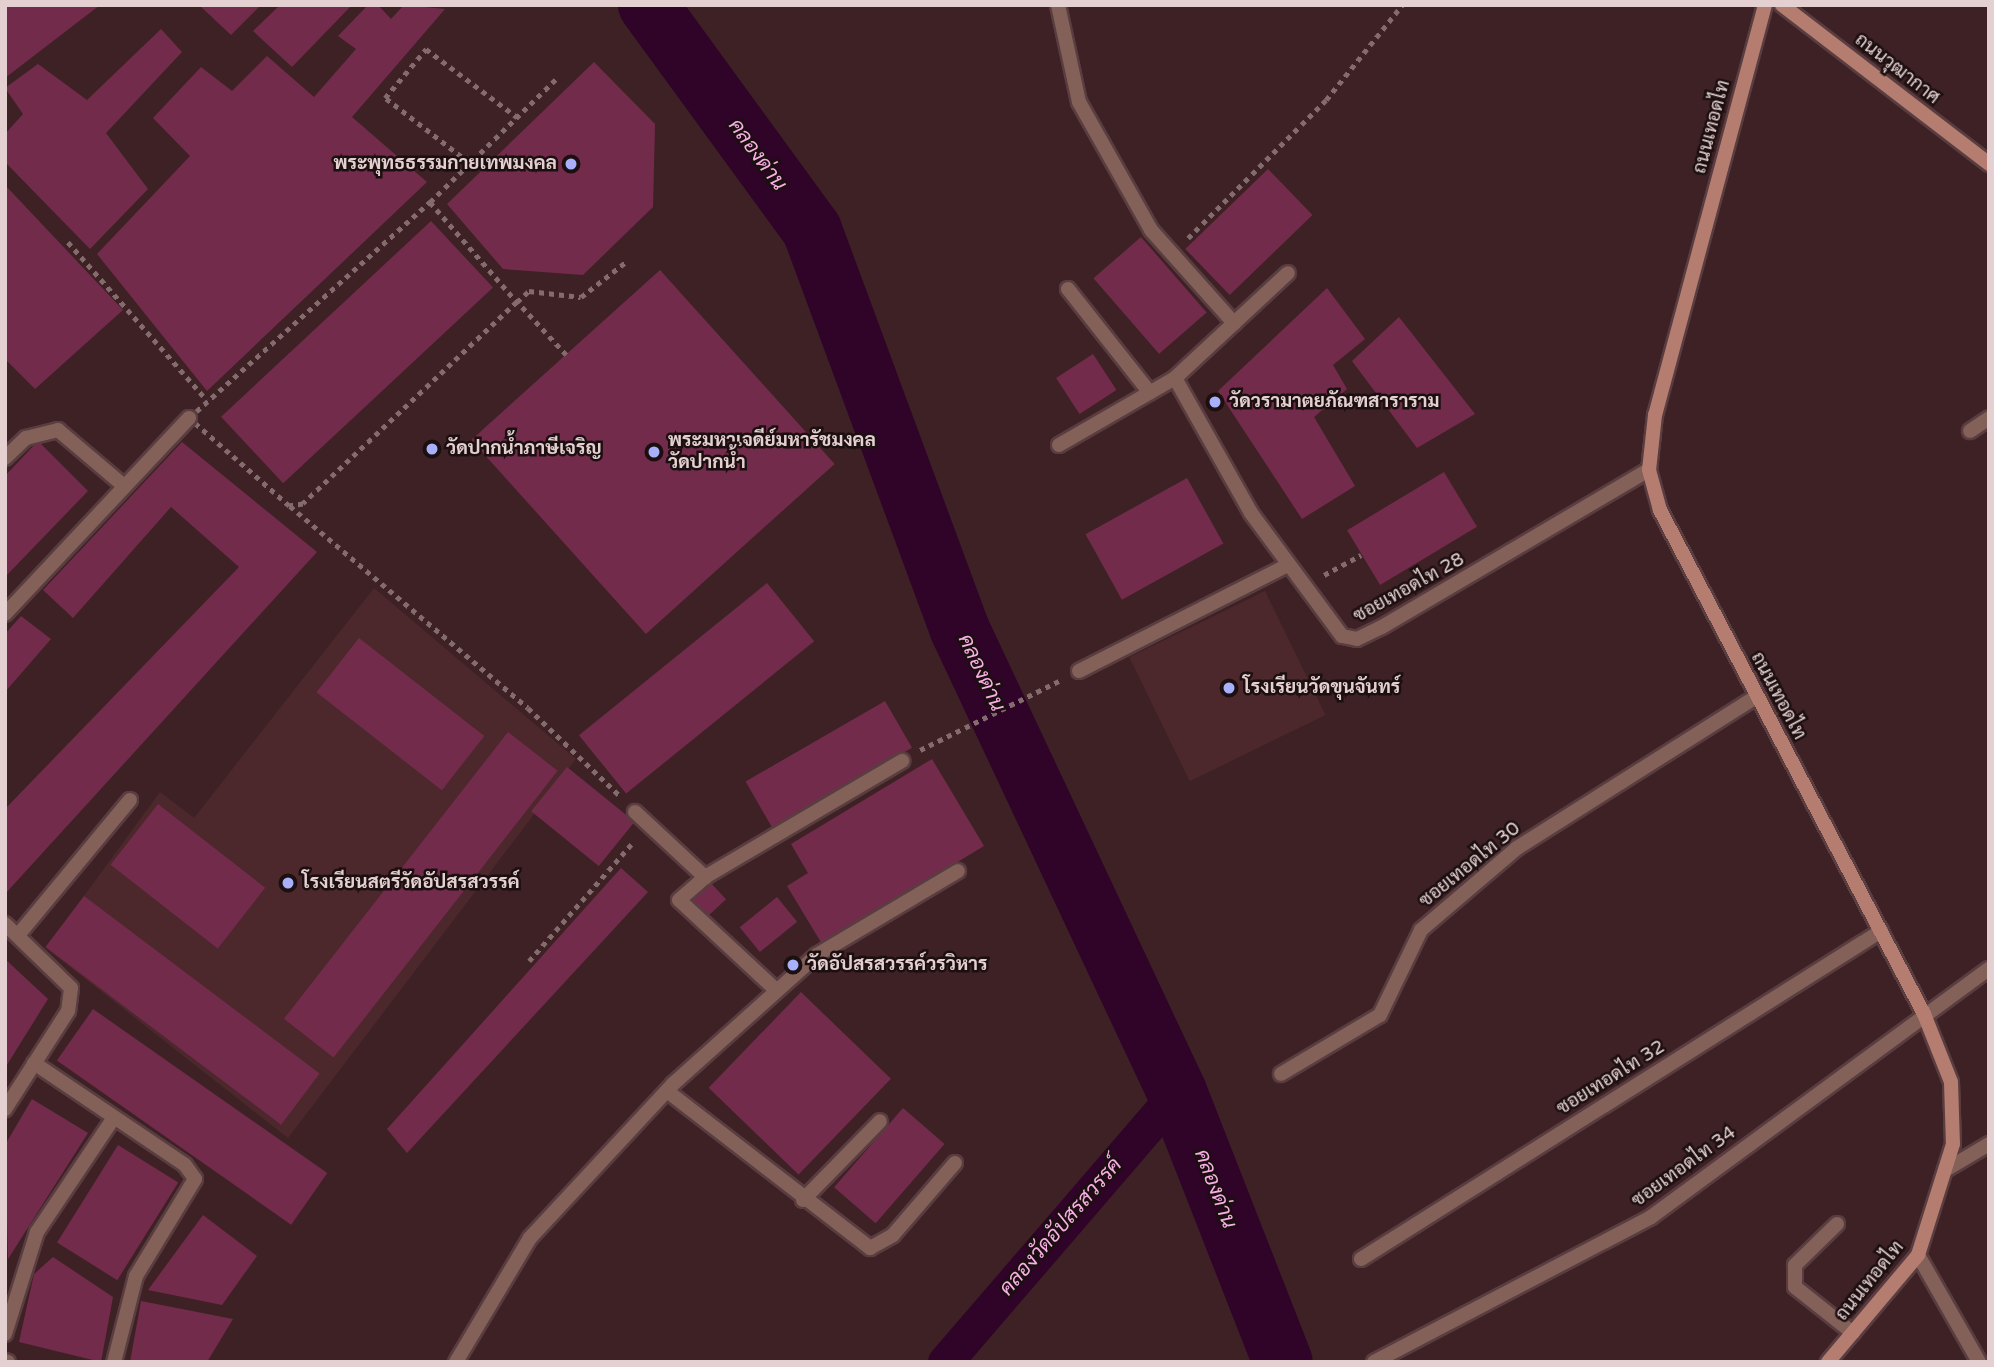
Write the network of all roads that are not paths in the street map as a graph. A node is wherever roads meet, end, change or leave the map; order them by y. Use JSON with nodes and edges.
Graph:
{"nodes":[{"id":1,"x":1058,"y":5,"type":"edge"},
{"id":2,"x":1765,"y":5,"type":"edge"},
{"id":3,"x":1782,"y":5,"type":"edge"},
{"id":4,"x":1989,"y":164,"type":"edge"},
{"id":5,"x":1288,"y":273,"type":"dead end"},
{"id":6,"x":1068,"y":289,"type":"dead end"},
{"id":7,"x":1234,"y":323,"type":"junction"},
{"id":8,"x":1175,"y":378,"type":"junction"},
{"id":9,"x":1150,"y":393,"type":"junction"},
{"id":10,"x":189,"y":418,"type":"road end"},
{"id":11,"x":1989,"y":418,"type":"edge"},
{"id":12,"x":1970,"y":431,"type":"dead end"},
{"id":13,"x":1059,"y":445,"type":"dead end"},
{"id":14,"x":5,"y":458,"type":"edge"},
{"id":15,"x":1649,"y":470,"type":"junction"},
{"id":16,"x":124,"y":486,"type":"junction"},
{"id":17,"x":1288,"y":565,"type":"junction"},
{"id":18,"x":5,"y":614,"type":"edge"},
{"id":19,"x":1079,"y":671,"type":"dead end"},
{"id":20,"x":1756,"y":696,"type":"junction"},
{"id":21,"x":902,"y":761,"type":"dead end"},
{"id":22,"x":130,"y":800,"type":"dead end"},
{"id":23,"x":635,"y":812,"type":"road end"},
{"id":24,"x":958,"y":871,"type":"dead end"},
{"id":25,"x":705,"y":877,"type":"junction"},
{"id":26,"x":5,"y":924,"type":"edge"},
{"id":27,"x":1881,"y":931,"type":"junction"},
{"id":28,"x":19,"y":934,"type":"junction"},
{"id":29,"x":1989,"y":969,"type":"edge"},
{"id":30,"x":776,"y":990,"type":"junction"},
{"id":31,"x":1924,"y":1014,"type":"junction"},
{"id":32,"x":34,"y":1063,"type":"junction"},
{"id":33,"x":1281,"y":1074,"type":"dead end"},
{"id":34,"x":667,"y":1091,"type":"junction"},
{"id":35,"x":5,"y":1109,"type":"edge"},
{"id":36,"x":113,"y":1119,"type":"junction"},
{"id":37,"x":880,"y":1121,"type":"dead end"},
{"id":38,"x":1989,"y":1144,"type":"edge"},
{"id":39,"x":955,"y":1163,"type":"dead end"},
{"id":40,"x":1947,"y":1169,"type":"junction"},
{"id":41,"x":803,"y":1200,"type":"junction"},
{"id":42,"x":1837,"y":1224,"type":"dead end"},
{"id":43,"x":1918,"y":1255,"type":"junction"},
{"id":44,"x":1361,"y":1259,"type":"dead end"},
{"id":45,"x":1853,"y":1333,"type":"junction"},
{"id":46,"x":5,"y":1334,"type":"edge"},
{"id":47,"x":114,"y":1362,"type":"edge"},
{"id":48,"x":456,"y":1362,"type":"edge"},
{"id":49,"x":1374,"y":1362,"type":"edge"},
{"id":50,"x":1828,"y":1362,"type":"edge"},
{"id":51,"x":1979,"y":1362,"type":"edge"}],
"edges":[{"from":1,"to":7,"type":"street"},
{"from":2,"to":15,"type":"main road","name":"ถนนเทอดไท"},
{"from":3,"to":4,"type":"main road","name":"ถนนวุฒากาศ"},
{"from":5,"to":7,"type":"street"},
{"from":6,"to":9,"type":"street"},
{"from":7,"to":8,"type":"street"},
{"from":8,"to":9,"type":"street"},
{"from":8,"to":17,"type":"street","name":"ซอยเทอดไท 28"},
{"from":9,"to":13,"type":"street"},
{"from":10,"to":16,"type":"street"},
{"from":11,"to":12,"type":"street"},
{"from":14,"to":16,"type":"street"},
{"from":15,"to":17,"type":"street","name":"ซอยเทอดไท 28"},
{"from":15,"to":20,"type":"main road","name":"ถนนเทอดไท"},
{"from":16,"to":18,"type":"street"},
{"from":17,"to":19,"type":"street"},
{"from":20,"to":27,"type":"main road","name":"ถนนเทอดไท"},
{"from":20,"to":33,"type":"street","name":"ซอยเทอดไท 30"},
{"from":21,"to":25,"type":"street"},
{"from":22,"to":28,"type":"street"},
{"from":23,"to":25,"type":"street"},
{"from":24,"to":30,"type":"street"},
{"from":25,"to":30,"type":"street"},
{"from":26,"to":28,"type":"street"},
{"from":27,"to":31,"type":"main road","name":"ถนนเทอดไท"},
{"from":27,"to":44,"type":"street","name":"ซอยเทอดไท 32"},
{"from":28,"to":32,"type":"street"},
{"from":29,"to":31,"type":"street","name":"ซอยเทอดไท 34"},
{"from":30,"to":34,"type":"street"},
{"from":31,"to":40,"type":"main road","name":"ถนนเทอดไท"},
{"from":31,"to":49,"type":"street","name":"ซอยเทอดไท 34"},
{"from":32,"to":35,"type":"street"},
{"from":32,"to":36,"type":"street"},
{"from":34,"to":41,"type":"street"},
{"from":34,"to":48,"type":"street"},
{"from":36,"to":46,"type":"street"},
{"from":36,"to":47,"type":"street"},
{"from":37,"to":41,"type":"street"},
{"from":38,"to":40,"type":"street"},
{"from":39,"to":41,"type":"street"},
{"from":40,"to":43,"type":"main road","name":"ถนนเทอดไท"},
{"from":42,"to":45,"type":"street"},
{"from":43,"to":45,"type":"main road","name":"ถนนเทอดไท"},
{"from":43,"to":51,"type":"street"},
{"from":45,"to":50,"type":"main road","name":"ถนนเทอดไท"}]}
